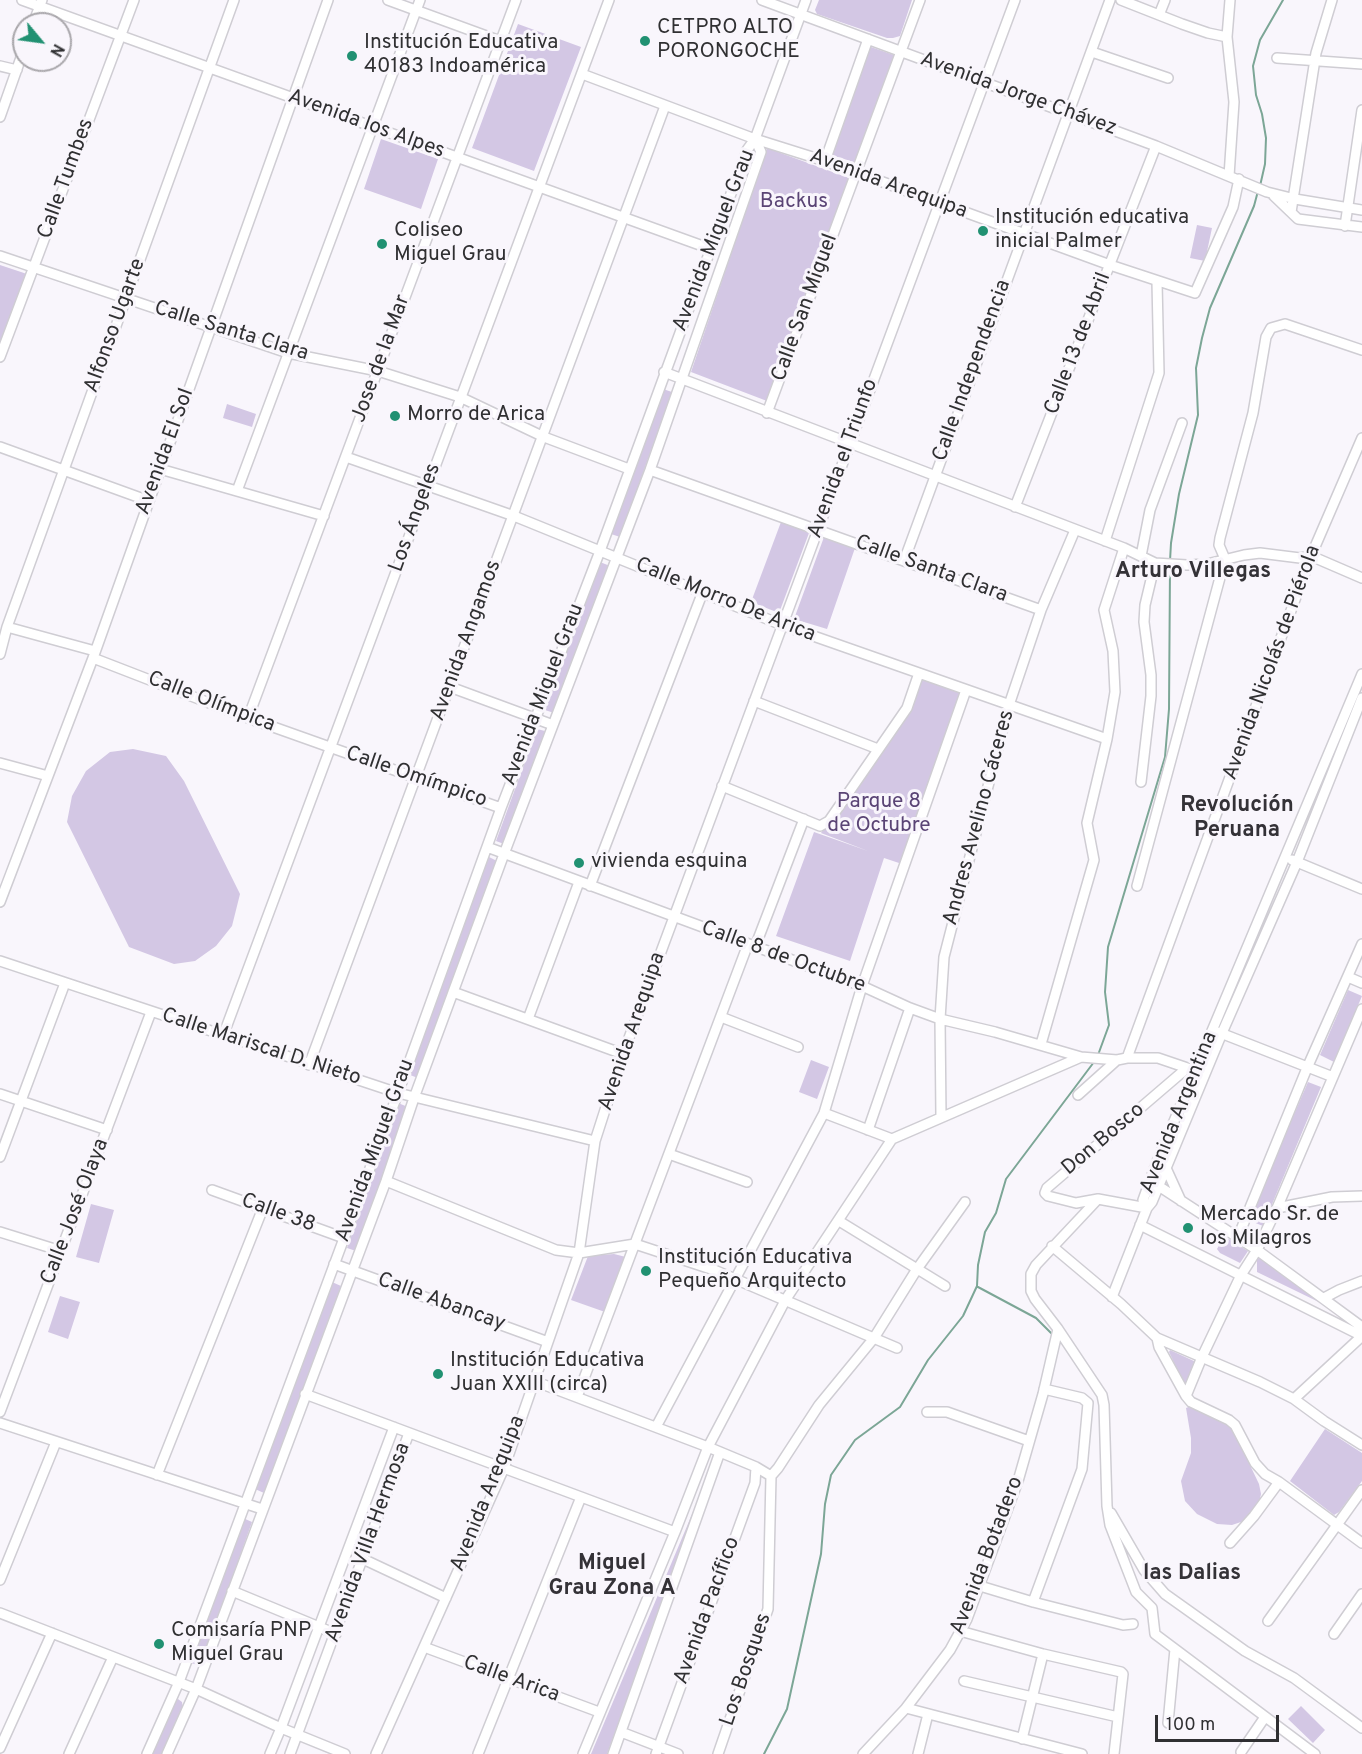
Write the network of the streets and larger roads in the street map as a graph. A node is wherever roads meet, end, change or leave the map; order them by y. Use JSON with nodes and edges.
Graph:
{"nodes":[{"id":1,"x":22,"y":0,"type":"edge"},
{"id":2,"x":134,"y":0,"type":"edge"},
{"id":3,"x":234,"y":0,"type":"edge"},
{"id":4,"x":328,"y":0,"type":"edge"},
{"id":5,"x":388,"y":0,"type":"edge"},
{"id":6,"x":420,"y":0,"type":"edge"},
{"id":7,"x":516,"y":0,"type":"edge"},
{"id":8,"x":609,"y":0,"type":"edge"},
{"id":9,"x":762,"y":0,"type":"edge"},
{"id":10,"x":806,"y":0,"type":"edge"},
{"id":11,"x":920,"y":0,"type":"edge"},
{"id":12,"x":1015,"y":0,"type":"edge"},
{"id":13,"x":1110,"y":0,"type":"edge"},
{"id":14,"x":1121,"y":0,"type":"edge"},
{"id":15,"x":1165,"y":0,"type":"edge"},
{"id":16,"x":1230,"y":0,"type":"edge"},
{"id":17,"x":1332,"y":0,"type":"edge"},
{"id":18,"x":40,"y":3,"type":"edge"},
{"id":19,"x":416,"y":10,"type":"junction"},
{"id":20,"x":801,"y":15,"type":"junction"},
{"id":21,"x":1159,"y":15,"type":"junction"},
{"id":22,"x":120,"y":36,"type":"junction"},
{"id":23,"x":1227,"y":37,"type":"junction"},
{"id":24,"x":868,"y":39,"type":"junction"},
{"id":25,"x":500,"y":41,"type":"junction"},
{"id":26,"x":901,"y":51,"type":"junction"},
{"id":27,"x":1092,"y":52,"type":"junction"},
{"id":28,"x":1277,"y":58,"type":"dead end"},
{"id":29,"x":1315,"y":62,"type":"junction"},
{"id":30,"x":1362,"y":64,"type":"edge"},
{"id":31,"x":209,"y":68,"type":"junction"},
{"id":32,"x":16,"y":72,"type":"edge"},
{"id":33,"x":582,"y":74,"type":"junction"},
{"id":34,"x":1168,"y":78,"type":"dead end"},
{"id":35,"x":985,"y":82,"type":"junction"},
{"id":36,"x":293,"y":98,"type":"junction"},
{"id":37,"x":665,"y":106,"type":"junction"},
{"id":38,"x":1362,"y":110,"type":"edge"},
{"id":39,"x":1070,"y":114,"type":"junction"},
{"id":40,"x":0,"y":117,"type":"edge"},
{"id":41,"x":373,"y":127,"type":"junction"},
{"id":42,"x":755,"y":139,"type":"junction"},
{"id":43,"x":1156,"y":146,"type":"junction"},
{"id":44,"x":457,"y":157,"type":"junction"},
{"id":45,"x":825,"y":161,"type":"junction"},
{"id":46,"x":856,"y":174,"type":"junction"},
{"id":47,"x":1229,"y":176,"type":"junction"},
{"id":48,"x":1243,"y":181,"type":"junction"},
{"id":49,"x":540,"y":187,"type":"junction"},
{"id":50,"x":1269,"y":193,"type":"junction"},
{"id":51,"x":1295,"y":200,"type":"junction"},
{"id":52,"x":939,"y":204,"type":"junction"},
{"id":53,"x":1348,"y":209,"type":"junction"},
{"id":54,"x":1362,"y":210,"type":"edge"},
{"id":55,"x":1291,"y":212,"type":"junction"},
{"id":56,"x":624,"y":218,"type":"junction"},
{"id":57,"x":1345,"y":226,"type":"junction"},
{"id":58,"x":1362,"y":227,"type":"edge"},
{"id":59,"x":1023,"y":234,"type":"junction"},
{"id":60,"x":711,"y":249,"type":"junction"},
{"id":61,"x":0,"y":256,"type":"edge"},
{"id":62,"x":1110,"y":265,"type":"junction"},
{"id":63,"x":34,"y":267,"type":"junction"},
{"id":64,"x":1157,"y":282,"type":"junction"},
{"id":65,"x":126,"y":298,"type":"junction"},
{"id":66,"x":211,"y":327,"type":"junction"},
{"id":67,"x":1362,"y":350,"type":"edge"},
{"id":68,"x":288,"y":353,"type":"junction"},
{"id":69,"x":0,"y":357,"type":"edge"},
{"id":70,"x":378,"y":371,"type":"junction"},
{"id":71,"x":664,"y":372,"type":"junction"},
{"id":72,"x":681,"y":378,"type":"junction"},
{"id":73,"x":460,"y":397,"type":"junction"},
{"id":74,"x":767,"y":413,"type":"junction"},
{"id":75,"x":1182,"y":423,"type":"dead end"},
{"id":76,"x":544,"y":437,"type":"junction"},
{"id":77,"x":1362,"y":438,"type":"edge"},
{"id":78,"x":850,"y":442,"type":"junction"},
{"id":79,"x":0,"y":447,"type":"edge"},
{"id":80,"x":346,"y":457,"type":"junction"},
{"id":81,"x":160,"y":469,"type":"junction"},
{"id":82,"x":629,"y":469,"type":"junction"},
{"id":83,"x":63,"y":470,"type":"junction"},
{"id":84,"x":650,"y":470,"type":"junction"},
{"id":85,"x":935,"y":476,"type":"junction"},
{"id":86,"x":428,"y":486,"type":"junction"},
{"id":87,"x":237,"y":491,"type":"junction"},
{"id":88,"x":149,"y":501,"type":"junction"},
{"id":89,"x":1015,"y":507,"type":"junction"},
{"id":90,"x":324,"y":516,"type":"junction"},
{"id":91,"x":514,"y":516,"type":"junction"},
{"id":92,"x":817,"y":530,"type":"junction"},
{"id":93,"x":1075,"y":530,"type":"junction"},
{"id":94,"x":1105,"y":541,"type":"junction"},
{"id":95,"x":1124,"y":548,"type":"junction"},
{"id":96,"x":600,"y":551,"type":"junction"},
{"id":97,"x":1141,"y":556,"type":"junction"},
{"id":98,"x":1311,"y":556,"type":"junction"},
{"id":99,"x":617,"y":557,"type":"junction"},
{"id":100,"x":1225,"y":559,"type":"junction"},
{"id":101,"x":904,"y":561,"type":"junction"},
{"id":102,"x":1158,"y":563,"type":"junction"},
{"id":103,"x":1362,"y":578,"type":"edge"},
{"id":104,"x":702,"y":594,"type":"junction"},
{"id":105,"x":1041,"y":610,"type":"junction"},
{"id":106,"x":782,"y":626,"type":"junction"},
{"id":107,"x":7,"y":627,"type":"junction"},
{"id":108,"x":0,"y":654,"type":"edge"},
{"id":109,"x":94,"y":654,"type":"junction"},
{"id":110,"x":919,"y":673,"type":"junction"},
{"id":111,"x":1362,"y":674,"type":"edge"},
{"id":112,"x":450,"y":687,"type":"junction"},
{"id":113,"x":966,"y":690,"type":"junction"},
{"id":114,"x":1362,"y":698,"type":"edge"},
{"id":115,"x":754,"y":701,"type":"junction"},
{"id":116,"x":1009,"y":705,"type":"junction"},
{"id":117,"x":248,"y":718,"type":"junction"},
{"id":118,"x":535,"y":719,"type":"junction"},
{"id":119,"x":553,"y":725,"type":"junction"},
{"id":120,"x":1107,"y":739,"type":"junction"},
{"id":121,"x":1337,"y":747,"type":"junction"},
{"id":122,"x":330,"y":748,"type":"junction"},
{"id":123,"x":878,"y":749,"type":"junction"},
{"id":124,"x":0,"y":763,"type":"edge"},
{"id":125,"x":48,"y":776,"type":"junction"},
{"id":126,"x":416,"y":778,"type":"junction"},
{"id":127,"x":1141,"y":782,"type":"dead end"},
{"id":128,"x":722,"y":786,"type":"junction"},
{"id":129,"x":1306,"y":807,"type":"junction"},
{"id":130,"x":501,"y":808,"type":"junction"},
{"id":131,"x":1317,"y":811,"type":"junction"},
{"id":132,"x":804,"y":819,"type":"junction"},
{"id":133,"x":487,"y":847,"type":"junction"},
{"id":134,"x":504,"y":854,"type":"junction"},
{"id":135,"x":1285,"y":858,"type":"junction"},
{"id":136,"x":1297,"y":861,"type":"junction"},
{"id":137,"x":579,"y":882,"type":"junction"},
{"id":138,"x":590,"y":886,"type":"junction"},
{"id":139,"x":1137,"y":886,"type":"dead end"},
{"id":140,"x":1362,"y":889,"type":"edge"},
{"id":141,"x":0,"y":902,"type":"edge"},
{"id":142,"x":674,"y":918,"type":"junction"},
{"id":143,"x":1362,"y":944,"type":"edge"},
{"id":144,"x":751,"y":946,"type":"junction"},
{"id":145,"x":0,"y":961,"type":"edge"},
{"id":146,"x":1348,"y":977,"type":"junction"},
{"id":147,"x":65,"y":983,"type":"junction"},
{"id":148,"x":1362,"y":983,"type":"edge"},
{"id":149,"x":862,"y":986,"type":"junction"},
{"id":150,"x":453,"y":992,"type":"junction"},
{"id":151,"x":910,"y":1008,"type":"junction"},
{"id":152,"x":1362,"y":1009,"type":"edge"},
{"id":153,"x":151,"y":1012,"type":"junction"},
{"id":154,"x":721,"y":1017,"type":"junction"},
{"id":155,"x":528,"y":1019,"type":"junction"},
{"id":156,"x":940,"y":1019,"type":"junction"},
{"id":157,"x":1218,"y":1031,"type":"junction"},
{"id":158,"x":223,"y":1036,"type":"junction"},
{"id":159,"x":1041,"y":1044,"type":"junction"},
{"id":160,"x":798,"y":1047,"type":"dead end"},
{"id":161,"x":623,"y":1054,"type":"junction"},
{"id":162,"x":1082,"y":1057,"type":"junction"},
{"id":163,"x":1127,"y":1058,"type":"junction"},
{"id":164,"x":1117,"y":1060,"type":"junction"},
{"id":165,"x":309,"y":1065,"type":"junction"},
{"id":166,"x":1307,"y":1068,"type":"junction"},
{"id":167,"x":1196,"y":1071,"type":"junction"},
{"id":168,"x":1333,"y":1077,"type":"junction"},
{"id":169,"x":398,"y":1093,"type":"junction"},
{"id":170,"x":0,"y":1094,"type":"edge"},
{"id":171,"x":1078,"y":1095,"type":"dead end"},
{"id":172,"x":414,"y":1098,"type":"junction"},
{"id":173,"x":21,"y":1101,"type":"junction"},
{"id":174,"x":824,"y":1113,"type":"junction"},
{"id":175,"x":941,"y":1117,"type":"junction"},
{"id":176,"x":107,"y":1130,"type":"junction"},
{"id":177,"x":868,"y":1130,"type":"junction"},
{"id":178,"x":892,"y":1139,"type":"junction"},
{"id":179,"x":595,"y":1141,"type":"junction"},
{"id":180,"x":669,"y":1154,"type":"junction"},
{"id":181,"x":0,"y":1157,"type":"edge"},
{"id":182,"x":1161,"y":1166,"type":"junction"},
{"id":183,"x":386,"y":1181,"type":"junction"},
{"id":184,"x":747,"y":1182,"type":"dead end"},
{"id":185,"x":1154,"y":1183,"type":"junction"},
{"id":186,"x":212,"y":1190,"type":"dead end"},
{"id":187,"x":1283,"y":1191,"type":"junction"},
{"id":188,"x":1362,"y":1196,"type":"edge"},
{"id":189,"x":1098,"y":1199,"type":"junction"},
{"id":190,"x":1181,"y":1201,"type":"junction"},
{"id":191,"x":965,"y":1202,"type":"dead end"},
{"id":192,"x":1300,"y":1204,"type":"junction"},
{"id":193,"x":263,"y":1208,"type":"junction"},
{"id":194,"x":1147,"y":1208,"type":"junction"},
{"id":195,"x":1277,"y":1208,"type":"junction"},
{"id":196,"x":838,"y":1221,"type":"junction"},
{"id":197,"x":1140,"y":1225,"type":"junction"},
{"id":198,"x":0,"y":1232,"type":"edge"},
{"id":199,"x":1238,"y":1237,"type":"junction"},
{"id":200,"x":344,"y":1238,"type":"junction"},
{"id":201,"x":635,"y":1244,"type":"junction"},
{"id":202,"x":1052,"y":1246,"type":"junction"},
{"id":203,"x":1257,"y":1250,"type":"junction"},
{"id":204,"x":61,"y":1251,"type":"junction"},
{"id":205,"x":579,"y":1253,"type":"junction"},
{"id":206,"x":334,"y":1264,"type":"junction"},
{"id":207,"x":917,"y":1269,"type":"junction"},
{"id":208,"x":352,"y":1271,"type":"junction"},
{"id":209,"x":1241,"y":1275,"type":"junction"},
{"id":210,"x":735,"y":1279,"type":"junction"},
{"id":211,"x":1362,"y":1281,"type":"edge"},
{"id":212,"x":945,"y":1286,"type":"dead end"},
{"id":213,"x":1112,"y":1297,"type":"junction"},
{"id":214,"x":1324,"y":1298,"type":"junction"},
{"id":215,"x":786,"y":1299,"type":"junction"},
{"id":216,"x":1362,"y":1327,"type":"edge"},
{"id":217,"x":1058,"y":1331,"type":"junction"},
{"id":218,"x":1362,"y":1336,"type":"edge"},
{"id":219,"x":874,"y":1338,"type":"junction"},
{"id":220,"x":1157,"y":1338,"type":"junction"},
{"id":221,"x":548,"y":1342,"type":"junction"},
{"id":222,"x":897,"y":1348,"type":"dead end"},
{"id":223,"x":1202,"y":1357,"type":"junction"},
{"id":224,"x":534,"y":1381,"type":"junction"},
{"id":225,"x":1044,"y":1389,"type":"junction"},
{"id":226,"x":305,"y":1394,"type":"junction"},
{"id":227,"x":1186,"y":1396,"type":"junction"},
{"id":228,"x":577,"y":1397,"type":"junction"},
{"id":229,"x":1294,"y":1399,"type":"junction"},
{"id":230,"x":0,"y":1412,"type":"edge"},
{"id":231,"x":927,"y":1412,"type":"dead end"},
{"id":232,"x":0,"y":1423,"type":"edge"},
{"id":233,"x":656,"y":1426,"type":"junction"},
{"id":234,"x":394,"y":1427,"type":"junction"},
{"id":235,"x":409,"y":1432,"type":"junction"},
{"id":236,"x":1029,"y":1441,"type":"junction"},
{"id":237,"x":56,"y":1442,"type":"junction"},
{"id":238,"x":1362,"y":1445,"type":"edge"},
{"id":239,"x":708,"y":1447,"type":"junction"},
{"id":240,"x":720,"y":1452,"type":"junction"},
{"id":241,"x":756,"y":1467,"type":"junction"},
{"id":242,"x":504,"y":1468,"type":"junction"},
{"id":243,"x":157,"y":1475,"type":"junction"},
{"id":244,"x":771,"y":1476,"type":"junction"},
{"id":245,"x":1279,"y":1482,"type":"junction"},
{"id":246,"x":1362,"y":1490,"type":"edge"},
{"id":247,"x":580,"y":1497,"type":"junction"},
{"id":248,"x":245,"y":1503,"type":"junction"},
{"id":249,"x":1107,"y":1506,"type":"junction"},
{"id":250,"x":262,"y":1509,"type":"junction"},
{"id":251,"x":1338,"y":1526,"type":"junction"},
{"id":252,"x":675,"y":1532,"type":"junction"},
{"id":253,"x":1230,"y":1543,"type":"dead end"},
{"id":254,"x":1362,"y":1543,"type":"edge"},
{"id":255,"x":363,"y":1559,"type":"junction"},
{"id":256,"x":0,"y":1580,"type":"edge"},
{"id":257,"x":980,"y":1586,"type":"junction"},
{"id":258,"x":232,"y":1591,"type":"junction"},
{"id":259,"x":1362,"y":1594,"type":"edge"},
{"id":260,"x":446,"y":1598,"type":"junction"},
{"id":261,"x":1033,"y":1602,"type":"junction"},
{"id":262,"x":0,"y":1613,"type":"edge"},
{"id":263,"x":1268,"y":1621,"type":"dead end"},
{"id":264,"x":1133,"y":1624,"type":"dead end"},
{"id":265,"x":319,"y":1627,"type":"junction"},
{"id":266,"x":960,"y":1631,"type":"junction"},
{"id":267,"x":52,"y":1633,"type":"junction"},
{"id":268,"x":336,"y":1634,"type":"junction"},
{"id":269,"x":1334,"y":1634,"type":"dead end"},
{"id":270,"x":424,"y":1647,"type":"junction"},
{"id":271,"x":1175,"y":1649,"type":"junction"},
{"id":272,"x":1043,"y":1654,"type":"junction"},
{"id":273,"x":113,"y":1657,"type":"junction"},
{"id":274,"x":508,"y":1678,"type":"junction"},
{"id":275,"x":964,"y":1680,"type":"dead end"},
{"id":276,"x":179,"y":1682,"type":"junction"},
{"id":277,"x":196,"y":1689,"type":"junction"},
{"id":278,"x":1033,"y":1695,"type":"junction"},
{"id":279,"x":906,"y":1708,"type":"junction"},
{"id":280,"x":599,"y":1712,"type":"junction"},
{"id":281,"x":928,"y":1714,"type":"junction"},
{"id":282,"x":1118,"y":1717,"type":"junction"},
{"id":283,"x":1264,"y":1717,"type":"junction"},
{"id":284,"x":1168,"y":1724,"type":"dead end"},
{"id":285,"x":281,"y":1728,"type":"junction"},
{"id":286,"x":1362,"y":1728,"type":"edge"},
{"id":287,"x":621,"y":1732,"type":"junction"},
{"id":288,"x":298,"y":1735,"type":"junction"},
{"id":289,"x":1022,"y":1739,"type":"junction"},
{"id":290,"x":0,"y":1748,"type":"edge"},
{"id":291,"x":657,"y":1750,"type":"edge"},
{"id":292,"x":1241,"y":1752,"type":"dead end"},
{"id":293,"x":1313,"y":1753,"type":"edge"},
{"id":294,"x":69,"y":1754,"type":"edge"},
{"id":295,"x":147,"y":1754,"type":"edge"},
{"id":296,"x":167,"y":1754,"type":"edge"},
{"id":297,"x":270,"y":1754,"type":"edge"},
{"id":298,"x":290,"y":1754,"type":"edge"},
{"id":299,"x":345,"y":1754,"type":"edge"},
{"id":300,"x":376,"y":1754,"type":"edge"},
{"id":301,"x":478,"y":1754,"type":"edge"},
{"id":302,"x":583,"y":1754,"type":"edge"},
{"id":303,"x":613,"y":1754,"type":"edge"},
{"id":304,"x":678,"y":1754,"type":"edge"},
{"id":305,"x":718,"y":1754,"type":"edge"},
{"id":306,"x":863,"y":1754,"type":"edge"},
{"id":307,"x":918,"y":1754,"type":"edge"},
{"id":308,"x":1082,"y":1754,"type":"edge"},
{"id":309,"x":1114,"y":1754,"type":"edge"}],
"edges":[{"from":1,"to":18,"type":"street","name":"Avenida los Alpes"},
{"from":2,"to":22,"type":"street","name":"Calle Tumbes"},
{"from":3,"to":31,"type":"street","name":"Alfonso Ugarte"},
{"from":4,"to":36,"type":"street","name":"Avenida El Sol"},
{"from":5,"to":19,"type":"street"},
{"from":6,"to":19,"type":"street"},
{"from":7,"to":25,"type":"street","name":"Jose de la Mar"},
{"from":8,"to":33,"type":"street","name":"Los Ángeles"},
{"from":9,"to":20,"type":"street","name":"Avenida Jorge Chávez"},
{"from":10,"to":20,"type":"street"},
{"from":11,"to":26,"type":"street","name":"Calle San Miguel"},
{"from":12,"to":35,"type":"street","name":"Avenida el Triunfo"},
{"from":13,"to":27,"type":"street","name":"Calle Independencia"},
{"from":14,"to":21,"type":"street"},
{"from":15,"to":21,"type":"street"},
{"from":16,"to":23,"type":"street"},
{"from":17,"to":29,"type":"street"},
{"from":18,"to":22,"type":"street","name":"Avenida los Alpes"},
{"from":19,"to":25,"type":"street"},
{"from":19,"to":41,"type":"street"},
{"from":20,"to":24,"type":"street","name":"Avenida Jorge Chávez"},
{"from":20,"to":42,"type":"street"},
{"from":21,"to":23,"type":"street"},
{"from":22,"to":31,"type":"street","name":"Avenida los Alpes"},
{"from":22,"to":63,"type":"street","name":"Calle Tumbes"},
{"from":23,"to":47,"type":"street"},
{"from":24,"to":26,"type":"street","name":"Avenida Jorge Chávez"},
{"from":24,"to":45,"type":"street"},
{"from":25,"to":44,"type":"street","name":"Jose de la Mar"},
{"from":26,"to":35,"type":"street","name":"Avenida Jorge Chávez"},
{"from":26,"to":46,"type":"street","name":"Calle San Miguel"},
{"from":27,"to":34,"type":"street"},
{"from":27,"to":39,"type":"street","name":"Calle Independencia"},
{"from":28,"to":29,"type":"street"},
{"from":29,"to":30,"type":"street"},
{"from":29,"to":51,"type":"street"},
{"from":31,"to":36,"type":"street","name":"Avenida los Alpes"},
{"from":31,"to":65,"type":"street","name":"Alfonso Ugarte"},
{"from":32,"to":40,"type":"street"},
{"from":33,"to":37,"type":"street","name":"Avenida Arequipa"},
{"from":33,"to":49,"type":"street","name":"Los Ángeles"},
{"from":35,"to":39,"type":"street","name":"Avenida Jorge Chávez"},
{"from":35,"to":52,"type":"street","name":"Avenida el Triunfo"},
{"from":36,"to":41,"type":"street","name":"Avenida los Alpes"},
{"from":36,"to":66,"type":"street","name":"Avenida El Sol"},
{"from":37,"to":42,"type":"street","name":"Avenida Arequipa"},
{"from":37,"to":56,"type":"street","name":"Avenida Angamos"},
{"from":38,"to":53,"type":"street"},
{"from":39,"to":43,"type":"street","name":"Avenida Jorge Chávez"},
{"from":39,"to":59,"type":"street","name":"Calle Independencia"},
{"from":41,"to":44,"type":"street","name":"Avenida los Alpes"},
{"from":41,"to":68,"type":"street"},
{"from":42,"to":45,"type":"street","name":"Avenida Arequipa"},
{"from":42,"to":60,"type":"street","name":"Avenida Miguel Grau"},
{"from":42,"to":72,"type":"street","name":"Avenida Miguel Grau"},
{"from":43,"to":47,"type":"street","name":"Avenida Jorge Chávez"},
{"from":43,"to":62,"type":"street","name":"Calle 13 de Abril"},
{"from":44,"to":49,"type":"street","name":"Avenida los Alpes"},
{"from":44,"to":70,"type":"street","name":"Jose de la Mar"},
{"from":45,"to":46,"type":"street","name":"Avenida Arequipa"},
{"from":46,"to":52,"type":"street","name":"Avenida Arequipa"},
{"from":46,"to":74,"type":"street","name":"Calle San Miguel"},
{"from":47,"to":48,"type":"street","name":"Avenida Jorge Chávez"},
{"from":48,"to":50,"type":"street","name":"Avenida Jorge Chávez"},
{"from":48,"to":64,"type":"street","name":"Avenida Arequipa"},
{"from":49,"to":56,"type":"street","name":"Avenida los Alpes"},
{"from":49,"to":73,"type":"street","name":"Los Ángeles"},
{"from":50,"to":51,"type":"street"},
{"from":50,"to":55,"type":"street"},
{"from":51,"to":53,"type":"street"},
{"from":51,"to":55,"type":"street"},
{"from":52,"to":59,"type":"street","name":"Avenida Arequipa"},
{"from":52,"to":78,"type":"street","name":"Avenida el Triunfo"},
{"from":53,"to":54,"type":"street"},
{"from":53,"to":57,"type":"street"},
{"from":55,"to":57,"type":"street"},
{"from":56,"to":60,"type":"street","name":"Avenida los Alpes"},
{"from":56,"to":76,"type":"street","name":"Avenida Angamos"},
{"from":57,"to":58,"type":"street"},
{"from":59,"to":62,"type":"street","name":"Avenida Arequipa"},
{"from":59,"to":85,"type":"street","name":"Calle Independencia"},
{"from":60,"to":71,"type":"street","name":"Avenida Miguel Grau"},
{"from":61,"to":63,"type":"street","name":"Calle Santa Clara"},
{"from":62,"to":64,"type":"street","name":"Avenida Arequipa"},
{"from":62,"to":89,"type":"street","name":"Calle 13 de Abril"},
{"from":63,"to":65,"type":"street","name":"Calle Santa Clara"},
{"from":63,"to":69,"type":"street","name":"Calle Tumbes"},
{"from":64,"to":94,"type":"street"},
{"from":65,"to":66,"type":"street","name":"Calle Santa Clara"},
{"from":65,"to":83,"type":"street","name":"Alfonso Ugarte"},
{"from":66,"to":68,"type":"street","name":"Calle Santa Clara"},
{"from":66,"to":81,"type":"street","name":"Avenida El Sol"},
{"from":67,"to":100,"type":"street"},
{"from":68,"to":70,"type":"street","name":"Calle Santa Clara"},
{"from":68,"to":87,"type":"street"},
{"from":70,"to":73,"type":"street","name":"Calle Santa Clara"},
{"from":70,"to":80,"type":"street","name":"Jose de la Mar"},
{"from":71,"to":72,"type":"street"},
{"from":71,"to":82,"type":"street","name":"Avenida Miguel Grau"},
{"from":72,"to":74,"type":"street"},
{"from":72,"to":84,"type":"street","name":"Avenida Miguel Grau"},
{"from":73,"to":76,"type":"street","name":"Calle Santa Clara"},
{"from":73,"to":86,"type":"street","name":"Los Ángeles"},
{"from":74,"to":78,"type":"street"},
{"from":75,"to":97,"type":"street"},
{"from":76,"to":82,"type":"street","name":"Calle Santa Clara"},
{"from":76,"to":91,"type":"street","name":"Avenida Angamos"},
{"from":77,"to":98,"type":"street","name":"Avenida Nicolás de Piérola"},
{"from":78,"to":85,"type":"street"},
{"from":78,"to":92,"type":"street","name":"Avenida el Triunfo"},
{"from":79,"to":83,"type":"street"},
{"from":80,"to":86,"type":"street","name":"Calle Morro De Arica"},
{"from":80,"to":90,"type":"street","name":"Jose de la Mar"},
{"from":81,"to":87,"type":"street"},
{"from":81,"to":88,"type":"street","name":"Avenida El Sol"},
{"from":82,"to":96,"type":"street","name":"Avenida Miguel Grau"},
{"from":83,"to":88,"type":"street"},
{"from":83,"to":107,"type":"street","name":"Alfonso Ugarte"},
{"from":84,"to":92,"type":"street","name":"Calle Santa Clara"},
{"from":84,"to":99,"type":"street","name":"Avenida Miguel Grau"},
{"from":85,"to":89,"type":"street"},
{"from":85,"to":101,"type":"street","name":"Calle Independencia"},
{"from":86,"to":91,"type":"street","name":"Calle Morro De Arica"},
{"from":86,"to":122,"type":"street","name":"Los Ángeles"},
{"from":87,"to":90,"type":"street"},
{"from":88,"to":109,"type":"street","name":"Avenida El Sol"},
{"from":89,"to":93,"type":"street"},
{"from":90,"to":117,"type":"street","name":"Jose de la Mar"},
{"from":91,"to":96,"type":"street","name":"Calle Morro De Arica"},
{"from":91,"to":112,"type":"street","name":"Avenida Angamos"},
{"from":92,"to":101,"type":"street","name":"Calle Santa Clara"},
{"from":92,"to":106,"type":"street","name":"Avenida el Triunfo"},
{"from":93,"to":94,"type":"street"},
{"from":93,"to":105,"type":"street","name":"Andres Avelino Cáceres"},
{"from":94,"to":95,"type":"street"},
{"from":95,"to":97,"type":"street"},
{"from":95,"to":120,"type":"street"},
{"from":96,"to":99,"type":"street","name":"Calle Morro De Arica"},
{"from":96,"to":118,"type":"street","name":"Avenida Miguel Grau"},
{"from":97,"to":102,"type":"street"},
{"from":98,"to":100,"type":"street"},
{"from":98,"to":103,"type":"street"},
{"from":98,"to":163,"type":"street","name":"Avenida Nicolás de Piérola"},
{"from":99,"to":104,"type":"street","name":"Calle Morro De Arica"},
{"from":99,"to":119,"type":"street","name":"Avenida Miguel Grau"},
{"from":100,"to":102,"type":"street"},
{"from":100,"to":139,"type":"street"},
{"from":101,"to":105,"type":"street","name":"Calle Santa Clara"},
{"from":102,"to":127,"type":"street"},
{"from":104,"to":106,"type":"street","name":"Calle Morro De Arica"},
{"from":104,"to":138,"type":"street"},
{"from":105,"to":116,"type":"street","name":"Andres Avelino Cáceres"},
{"from":106,"to":110,"type":"street","name":"Calle Morro De Arica"},
{"from":106,"to":115,"type":"street","name":"Avenida el Triunfo"},
{"from":107,"to":108,"type":"street","name":"Alfonso Ugarte"},
{"from":107,"to":109,"type":"street","name":"Calle Olímpica"},
{"from":109,"to":117,"type":"street","name":"Calle Olímpica"},
{"from":109,"to":125,"type":"street","name":"Avenida El Sol"},
{"from":110,"to":113,"type":"street","name":"Calle Morro De Arica"},
{"from":110,"to":123,"type":"street"},
{"from":111,"to":121,"type":"street","name":"Avenida Argentina"},
{"from":112,"to":118,"type":"street"},
{"from":112,"to":126,"type":"street","name":"Avenida Angamos"},
{"from":113,"to":116,"type":"street","name":"Calle Morro De Arica"},
{"from":113,"to":149,"type":"street"},
{"from":114,"to":121,"type":"street","name":"Avenida Argentina"},
{"from":115,"to":123,"type":"street"},
{"from":115,"to":128,"type":"street","name":"Avenida el Triunfo"},
{"from":116,"to":120,"type":"street","name":"Calle Morro De Arica"},
{"from":116,"to":156,"type":"street","name":"Andres Avelino Cáceres"},
{"from":117,"to":122,"type":"street","name":"Calle Olímpica"},
{"from":118,"to":119,"type":"street"},
{"from":118,"to":130,"type":"street","name":"Avenida Miguel Grau"},
{"from":119,"to":134,"type":"street","name":"Avenida Miguel Grau"},
{"from":120,"to":159,"type":"street"},
{"from":121,"to":129,"type":"street","name":"Avenida Argentina"},
{"from":121,"to":131,"type":"street","name":"Avenida Argentina"},
{"from":122,"to":126,"type":"street","name":"Calle Omímpico"},
{"from":122,"to":158,"type":"street","name":"Los Ángeles"},
{"from":123,"to":132,"type":"street"},
{"from":124,"to":125,"type":"street"},
{"from":125,"to":141,"type":"street","name":"Avenida El Sol"},
{"from":126,"to":130,"type":"street","name":"Calle Omímpico"},
{"from":126,"to":165,"type":"street","name":"Avenida Angamos"},
{"from":128,"to":132,"type":"street"},
{"from":128,"to":142,"type":"street","name":"Avenida el Triunfo"},
{"from":129,"to":131,"type":"street"},
{"from":129,"to":135,"type":"street","name":"Avenida Argentina"},
{"from":130,"to":133,"type":"street","name":"Avenida Miguel Grau"},
{"from":131,"to":136,"type":"street","name":"Avenida Argentina"},
{"from":132,"to":144,"type":"street"},
{"from":133,"to":134,"type":"street","name":"Calle 8 de Octubre"},
{"from":133,"to":169,"type":"street","name":"Avenida Miguel Grau"},
{"from":134,"to":137,"type":"street","name":"Calle 8 de Octubre"},
{"from":134,"to":150,"type":"street","name":"Avenida Miguel Grau"},
{"from":135,"to":136,"type":"street"},
{"from":135,"to":157,"type":"street","name":"Avenida Argentina"},
{"from":136,"to":140,"type":"street"},
{"from":136,"to":157,"type":"street","name":"Avenida Argentina"},
{"from":137,"to":138,"type":"street","name":"Calle 8 de Octubre"},
{"from":137,"to":155,"type":"street"},
{"from":138,"to":142,"type":"street","name":"Calle 8 de Octubre"},
{"from":142,"to":144,"type":"street","name":"Calle 8 de Octubre"},
{"from":142,"to":161,"type":"street","name":"Avenida Arequipa"},
{"from":143,"to":146,"type":"street"},
{"from":144,"to":149,"type":"street","name":"Calle 8 de Octubre"},
{"from":144,"to":154,"type":"street"},
{"from":145,"to":147,"type":"street","name":"Calle Mariscal D. Nieto"},
{"from":146,"to":148,"type":"street"},
{"from":146,"to":166,"type":"street"},
{"from":147,"to":153,"type":"street","name":"Calle Mariscal D. Nieto"},
{"from":147,"to":173,"type":"street"},
{"from":149,"to":151,"type":"street","name":"Calle 8 de Octubre"},
{"from":149,"to":174,"type":"street"},
{"from":150,"to":155,"type":"street"},
{"from":150,"to":172,"type":"street","name":"Avenida Miguel Grau"},
{"from":151,"to":156,"type":"street","name":"Calle 8 de Octubre"},
{"from":151,"to":177,"type":"street"},
{"from":152,"to":168,"type":"street"},
{"from":153,"to":158,"type":"street","name":"Calle Mariscal D. Nieto"},
{"from":153,"to":176,"type":"street","name":"Calle José Olaya"},
{"from":154,"to":160,"type":"street"},
{"from":154,"to":180,"type":"street"},
{"from":155,"to":161,"type":"street"},
{"from":156,"to":159,"type":"street","name":"Calle 8 de Octubre"},
{"from":156,"to":175,"type":"street","name":"Andres Avelino Cáceres"},
{"from":157,"to":166,"type":"street"},
{"from":157,"to":167,"type":"street","name":"Avenida Argentina"},
{"from":158,"to":165,"type":"street","name":"Calle Mariscal D. Nieto"},
{"from":159,"to":162,"type":"street","name":"Calle 8 de Octubre"},
{"from":161,"to":179,"type":"street","name":"Avenida Arequipa"},
{"from":162,"to":164,"type":"street","name":"Calle 8 de Octubre"},
{"from":162,"to":175,"type":"street"},
{"from":163,"to":164,"type":"street"},
{"from":163,"to":167,"type":"street"},
{"from":164,"to":171,"type":"street"},
{"from":165,"to":169,"type":"street","name":"Calle Mariscal D. Nieto"},
{"from":166,"to":168,"type":"street"},
{"from":166,"to":199,"type":"street"},
{"from":167,"to":182,"type":"street","name":"Avenida Argentina"},
{"from":167,"to":189,"type":"street","name":"Don Bosco"},
{"from":168,"to":187,"type":"street"},
{"from":169,"to":172,"type":"street","name":"Calle Mariscal D. Nieto"},
{"from":169,"to":200,"type":"street","name":"Avenida Miguel Grau"},
{"from":170,"to":173,"type":"street"},
{"from":172,"to":179,"type":"street","name":"Calle Mariscal D. Nieto"},
{"from":172,"to":183,"type":"street","name":"Avenida Miguel Grau"},
{"from":173,"to":176,"type":"street"},
{"from":173,"to":181,"type":"street"},
{"from":174,"to":177,"type":"street"},
{"from":174,"to":210,"type":"street"},
{"from":175,"to":178,"type":"street"},
{"from":176,"to":204,"type":"street","name":"Calle José Olaya"},
{"from":177,"to":178,"type":"street"},
{"from":178,"to":196,"type":"street"},
{"from":179,"to":205,"type":"street","name":"Avenida Arequipa"},
{"from":180,"to":184,"type":"street"},
{"from":180,"to":201,"type":"street"},
{"from":182,"to":185,"type":"street","name":"Avenida Argentina"},
{"from":182,"to":190,"type":"street"},
{"from":183,"to":205,"type":"street"},
{"from":183,"to":208,"type":"street","name":"Avenida Miguel Grau"},
{"from":185,"to":190,"type":"street"},
{"from":185,"to":194,"type":"street","name":"Avenida Argentina"},
{"from":186,"to":193,"type":"street","name":"Calle 38"},
{"from":187,"to":192,"type":"street"},
{"from":187,"to":195,"type":"street"},
{"from":188,"to":192,"type":"street"},
{"from":189,"to":194,"type":"street"},
{"from":189,"to":202,"type":"street"},
{"from":190,"to":199,"type":"street"},
{"from":191,"to":207,"type":"street"},
{"from":192,"to":195,"type":"street"},
{"from":193,"to":200,"type":"street","name":"Calle 38"},
{"from":193,"to":243,"type":"street"},
{"from":194,"to":197,"type":"street","name":"Avenida Argentina"},
{"from":195,"to":203,"type":"street"},
{"from":196,"to":207,"type":"street"},
{"from":196,"to":215,"type":"street"},
{"from":197,"to":209,"type":"street"},
{"from":197,"to":213,"type":"street","name":"Avenida Argentina"},
{"from":198,"to":204,"type":"street"},
{"from":199,"to":203,"type":"street"},
{"from":200,"to":206,"type":"street","name":"Avenida Miguel Grau"},
{"from":201,"to":205,"type":"street"},
{"from":201,"to":210,"type":"street"},
{"from":201,"to":228,"type":"street"},
{"from":202,"to":213,"type":"street"},
{"from":202,"to":217,"type":"street"},
{"from":203,"to":209,"type":"street"},
{"from":203,"to":214,"type":"street"},
{"from":204,"to":230,"type":"street","name":"Calle José Olaya"},
{"from":205,"to":221,"type":"street","name":"Avenida Arequipa"},
{"from":206,"to":208,"type":"street","name":"Calle Abancay"},
{"from":206,"to":248,"type":"street","name":"Avenida Miguel Grau"},
{"from":207,"to":212,"type":"street"},
{"from":207,"to":219,"type":"street"},
{"from":208,"to":221,"type":"street","name":"Calle Abancay"},
{"from":208,"to":226,"type":"street","name":"Avenida Miguel Grau"},
{"from":209,"to":218,"type":"street"},
{"from":209,"to":223,"type":"street"},
{"from":210,"to":215,"type":"street"},
{"from":210,"to":233,"type":"street"},
{"from":211,"to":214,"type":"street"},
{"from":213,"to":220,"type":"street"},
{"from":214,"to":216,"type":"street"},
{"from":215,"to":219,"type":"street"},
{"from":215,"to":239,"type":"street"},
{"from":217,"to":225,"type":"street","name":"Avenida Botadero"},
{"from":217,"to":249,"type":"street"},
{"from":218,"to":229,"type":"street"},
{"from":219,"to":222,"type":"street"},
{"from":219,"to":244,"type":"street"},
{"from":220,"to":223,"type":"street"},
{"from":220,"to":227,"type":"street"},
{"from":221,"to":224,"type":"street","name":"Avenida Arequipa"},
{"from":223,"to":227,"type":"street"},
{"from":223,"to":229,"type":"street"},
{"from":224,"to":228,"type":"street"},
{"from":224,"to":242,"type":"street","name":"Avenida Arequipa"},
{"from":225,"to":236,"type":"street","name":"Avenida Botadero"},
{"from":225,"to":261,"type":"street"},
{"from":226,"to":234,"type":"street"},
{"from":226,"to":250,"type":"street","name":"Avenida Miguel Grau"},
{"from":227,"to":245,"type":"street"},
{"from":228,"to":233,"type":"street"},
{"from":229,"to":238,"type":"street"},
{"from":231,"to":236,"type":"street"},
{"from":232,"to":237,"type":"street"},
{"from":233,"to":239,"type":"street"},
{"from":234,"to":235,"type":"street"},
{"from":234,"to":265,"type":"street","name":"Avenida Villa Hermosa"},
{"from":235,"to":242,"type":"street"},
{"from":235,"to":255,"type":"street","name":"Avenida Villa Hermosa"},
{"from":236,"to":257,"type":"street","name":"Avenida Botadero"},
{"from":237,"to":243,"type":"street"},
{"from":237,"to":256,"type":"street"},
{"from":239,"to":240,"type":"street"},
{"from":239,"to":252,"type":"street"},
{"from":240,"to":241,"type":"street"},
{"from":240,"to":287,"type":"street"},
{"from":241,"to":244,"type":"street"},
{"from":241,"to":291,"type":"street","name":"Avenida Pacífico"},
{"from":242,"to":247,"type":"street"},
{"from":242,"to":260,"type":"street","name":"Avenida Arequipa"},
{"from":243,"to":248,"type":"street"},
{"from":244,"to":305,"type":"street","name":"Los Bosques"},
{"from":245,"to":251,"type":"street"},
{"from":245,"to":253,"type":"street"},
{"from":246,"to":251,"type":"street"},
{"from":247,"to":252,"type":"street"},
{"from":247,"to":274,"type":"street"},
{"from":248,"to":250,"type":"street"},
{"from":248,"to":276,"type":"street","name":"Avenida Miguel Grau"},
{"from":249,"to":271,"type":"street"},
{"from":249,"to":286,"type":"street"},
{"from":250,"to":258,"type":"street","name":"Avenida Miguel Grau"},
{"from":251,"to":254,"type":"street"},
{"from":251,"to":263,"type":"street"},
{"from":252,"to":280,"type":"street"},
{"from":255,"to":260,"type":"street"},
{"from":255,"to":268,"type":"street","name":"Avenida Villa Hermosa"},
{"from":257,"to":261,"type":"street"},
{"from":257,"to":266,"type":"street","name":"Avenida Botadero"},
{"from":258,"to":265,"type":"street"},
{"from":258,"to":277,"type":"street","name":"Avenida Miguel Grau"},
{"from":259,"to":269,"type":"street"},
{"from":260,"to":270,"type":"street","name":"Avenida Arequipa"},
{"from":261,"to":264,"type":"street"},
{"from":262,"to":267,"type":"street"},
{"from":265,"to":268,"type":"street"},
{"from":265,"to":285,"type":"street","name":"Avenida Villa Hermosa"},
{"from":266,"to":272,"type":"street"},
{"from":266,"to":279,"type":"street","name":"Avenida Botadero"},
{"from":267,"to":273,"type":"street"},
{"from":267,"to":290,"type":"street"},
{"from":268,"to":288,"type":"street","name":"Avenida Villa Hermosa"},
{"from":270,"to":274,"type":"street","name":"Calle Arica"},
{"from":270,"to":300,"type":"street","name":"Avenida Arequipa"},
{"from":271,"to":283,"type":"street"},
{"from":271,"to":284,"type":"street"},
{"from":272,"to":278,"type":"street"},
{"from":272,"to":282,"type":"street"},
{"from":273,"to":276,"type":"street"},
{"from":273,"to":294,"type":"street"},
{"from":274,"to":280,"type":"street","name":"Calle Arica"},
{"from":274,"to":301,"type":"street"},
{"from":275,"to":278,"type":"street"},
{"from":276,"to":277,"type":"street"},
{"from":276,"to":295,"type":"street","name":"Avenida Miguel Grau"},
{"from":277,"to":285,"type":"street"},
{"from":277,"to":296,"type":"street","name":"Avenida Miguel Grau"},
{"from":278,"to":282,"type":"street"},
{"from":278,"to":289,"type":"street"},
{"from":279,"to":281,"type":"street"},
{"from":279,"to":306,"type":"street","name":"Avenida Botadero"},
{"from":280,"to":302,"type":"street"},
{"from":281,"to":289,"type":"street"},
{"from":281,"to":307,"type":"street"},
{"from":282,"to":309,"type":"street"},
{"from":283,"to":292,"type":"street"},
{"from":283,"to":293,"type":"street"},
{"from":285,"to":288,"type":"street"},
{"from":285,"to":297,"type":"street","name":"Avenida Villa Hermosa"},
{"from":287,"to":291,"type":"street"},
{"from":287,"to":303,"type":"street"},
{"from":288,"to":298,"type":"street","name":"Avenida Villa Hermosa"},
{"from":288,"to":299,"type":"street"},
{"from":289,"to":308,"type":"street"},
{"from":291,"to":304,"type":"street"}]}
